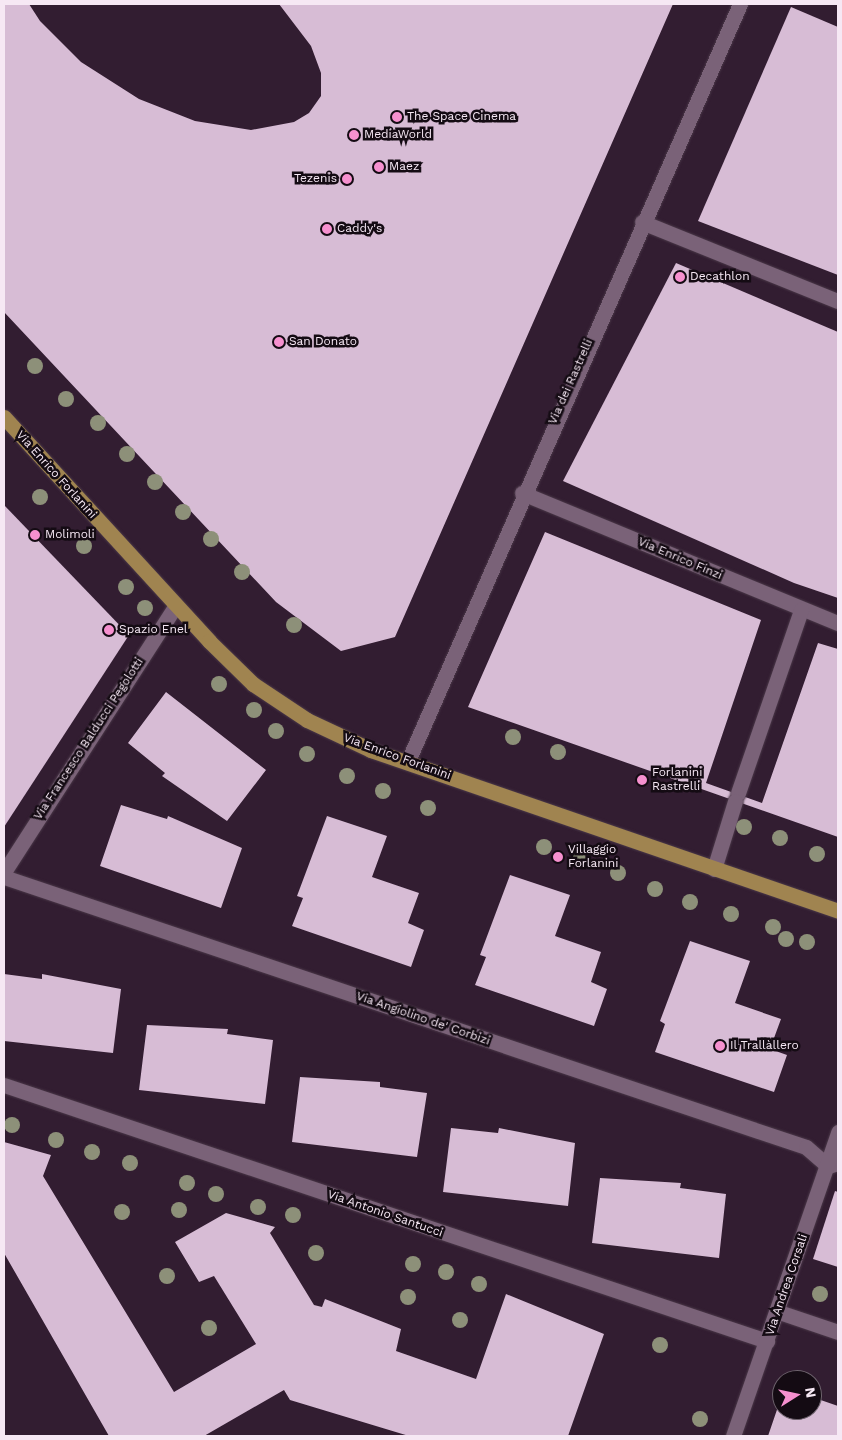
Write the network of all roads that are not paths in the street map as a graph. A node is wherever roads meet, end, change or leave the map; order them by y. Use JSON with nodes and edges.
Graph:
{"nodes":[{"id":1,"x":740,"y":4,"type":"edge"},
{"id":2,"x":642,"y":222,"type":"junction"},
{"id":3,"x":838,"y":301,"type":"edge"},
{"id":4,"x":4,"y":417,"type":"edge"},
{"id":5,"x":522,"y":493,"type":"junction"},
{"id":6,"x":175,"y":607,"type":"junction"},
{"id":7,"x":801,"y":610,"type":"junction"},
{"id":8,"x":838,"y":623,"type":"edge"},
{"id":9,"x":408,"y":761,"type":"junction"},
{"id":10,"x":714,"y":869,"type":"junction"},
{"id":11,"x":4,"y":872,"type":"edge"},
{"id":12,"x":4,"y":877,"type":"edge"},
{"id":13,"x":838,"y":911,"type":"edge"},
{"id":14,"x":4,"y":1085,"type":"edge"},
{"id":15,"x":838,"y":1132,"type":"edge"},
{"id":16,"x":833,"y":1164,"type":"edge"},
{"id":17,"x":779,"y":1312,"type":"junction"},
{"id":18,"x":838,"y":1332,"type":"edge"},
{"id":19,"x":767,"y":1341,"type":"junction"},
{"id":20,"x":733,"y":1436,"type":"edge"}],
"edges":[{"from":1,"to":2,"type":"street","name":"Via dei Rastrelli"},
{"from":2,"to":3,"type":"street"},
{"from":2,"to":5,"type":"street","name":"Via dei Rastrelli"},
{"from":4,"to":6,"type":"main road","name":"Via Enrico Forlanini"},
{"from":5,"to":7,"type":"street","name":"Via Enrico Finzi"},
{"from":5,"to":9,"type":"street","name":"Via dei Rastrelli"},
{"from":6,"to":9,"type":"main road","name":"Via Enrico Forlanini"},
{"from":6,"to":11,"type":"street","name":"Via Francesco Balducci Pegolotti"},
{"from":7,"to":8,"type":"street","name":"Via Enrico Finzi"},
{"from":7,"to":10,"type":"street"},
{"from":9,"to":10,"type":"main road","name":"Via Enrico Forlanini"},
{"from":10,"to":13,"type":"main road","name":"Via Enrico Forlanini"},
{"from":12,"to":16,"type":"street","name":"Via Angiolino de' Corbizi"},
{"from":14,"to":19,"type":"street","name":"Via Antonio Santucci"},
{"from":15,"to":16,"type":"street","name":"Via Andrea Corsali"},
{"from":16,"to":17,"type":"street","name":"Via Andrea Corsali"},
{"from":17,"to":18,"type":"street"},
{"from":17,"to":19,"type":"street","name":"Via Andrea Corsali"},
{"from":19,"to":20,"type":"street","name":"Via Andrea Corsali"}]}
